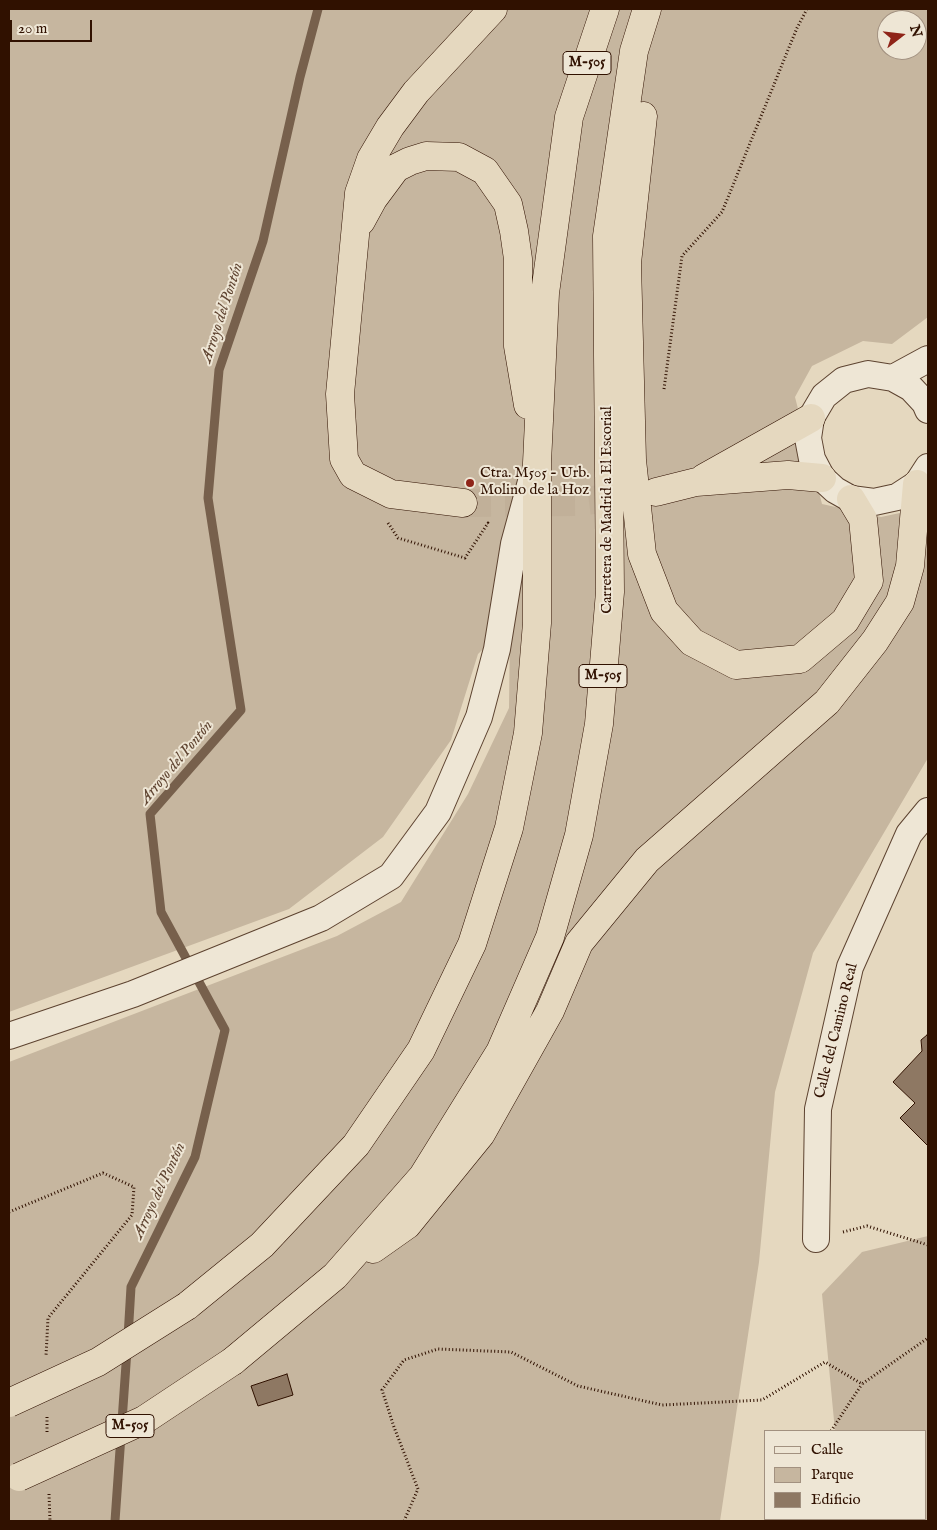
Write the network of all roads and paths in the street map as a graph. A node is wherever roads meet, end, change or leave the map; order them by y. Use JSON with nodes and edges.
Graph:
{"nodes":[{"id":1,"x":493,"y":9,"type":"edge"},
{"id":2,"x":605,"y":9,"type":"edge"},
{"id":3,"x":647,"y":9,"type":"edge"},
{"id":4,"x":660,"y":9,"type":"edge"},
{"id":5,"x":807,"y":9,"type":"edge"},
{"id":6,"x":357,"y":229,"type":"junction"},
{"id":7,"x":928,"y":359,"type":"edge"},
{"id":8,"x":893,"y":378,"type":"junction"},
{"id":9,"x":664,"y":389,"type":"dead end"},
{"id":10,"x":928,"y":410,"type":"edge"},
{"id":11,"x":811,"y":418,"type":"junction"},
{"id":12,"x":537,"y":463,"type":"junction"},
{"id":13,"x":923,"y":475,"type":"edge"},
{"id":14,"x":822,"y":478,"type":"junction"},
{"id":15,"x":696,"y":482,"type":"junction"},
{"id":16,"x":656,"y":492,"type":"tunnel mouth"},
{"id":17,"x":391,"y":494,"type":"junction"},
{"id":18,"x":851,"y":499,"type":"junction"},
{"id":19,"x":463,"y":503,"type":"tunnel mouth"},
{"id":20,"x":514,"y":544,"type":"junction"},
{"id":21,"x":928,"y":811,"type":"edge"},
{"id":22,"x":9,"y":1036,"type":"edge"},
{"id":23,"x":9,"y":1212,"type":"edge"},
{"id":24,"x":816,"y":1239,"type":"joint"},
{"id":25,"x":928,"y":1245,"type":"edge"},
{"id":26,"x":335,"y":1276,"type":"junction"},
{"id":27,"x":928,"y":1338,"type":"edge"},
{"id":28,"x":46,"y":1358,"type":"dead end"},
{"id":29,"x":862,"y":1384,"type":"junction"},
{"id":30,"x":9,"y":1403,"type":"edge"},
{"id":31,"x":47,"y":1416,"type":"dead end"},
{"id":32,"x":832,"y":1430,"type":"edge"},
{"id":33,"x":48,"y":1435,"type":"dead end"},
{"id":34,"x":14,"y":1478,"type":"edge"},
{"id":35,"x":49,"y":1492,"type":"dead end"},
{"id":36,"x":50,"y":1521,"type":"edge"},
{"id":37,"x":404,"y":1521,"type":"edge"}],
"edges":[{"from":1,"to":6,"type":"highway"},
{"from":2,"to":12,"type":"highway","number":"M-505"},
{"from":3,"to":26,"type":"highway","name":"Carretera de Madrid a El Escorial","number":"M-505"},
{"from":4,"to":18,"type":"highway"},
{"from":5,"to":9,"type":"path"},
{"from":6,"to":12,"type":"highway"},
{"from":6,"to":17,"type":"highway"},
{"from":7,"to":8,"type":"street"},
{"from":8,"to":10,"type":"street"},
{"from":8,"to":11,"type":"street"},
{"from":11,"to":14,"type":"street"},
{"from":11,"to":15,"type":"highway"},
{"from":12,"to":20,"type":"street"},
{"from":12,"to":30,"type":"highway","number":"M-505","bridge":true},
{"from":13,"to":18,"type":"street"},
{"from":13,"to":26,"type":"highway","number":"M-505"},
{"from":14,"to":15,"type":"highway"},
{"from":14,"to":18,"type":"street"},
{"from":15,"to":16,"type":"highway"},
{"from":17,"to":19,"type":"highway"},
{"from":17,"to":20,"type":"path"},
{"from":20,"to":22,"type":"street"},
{"from":21,"to":24,"type":"street","name":"Calle del Camino Real"},
{"from":23,"to":28,"type":"path"},
{"from":24,"to":25,"type":"path"},
{"from":26,"to":34,"type":"highway","name":"Carretera de Madrid a El Escorial","number":"M-505","bridge":true},
{"from":27,"to":29,"type":"path"},
{"from":29,"to":32,"type":"path"},
{"from":29,"to":37,"type":"path"},
{"from":31,"to":33,"type":"path"},
{"from":35,"to":36,"type":"path"}]}
